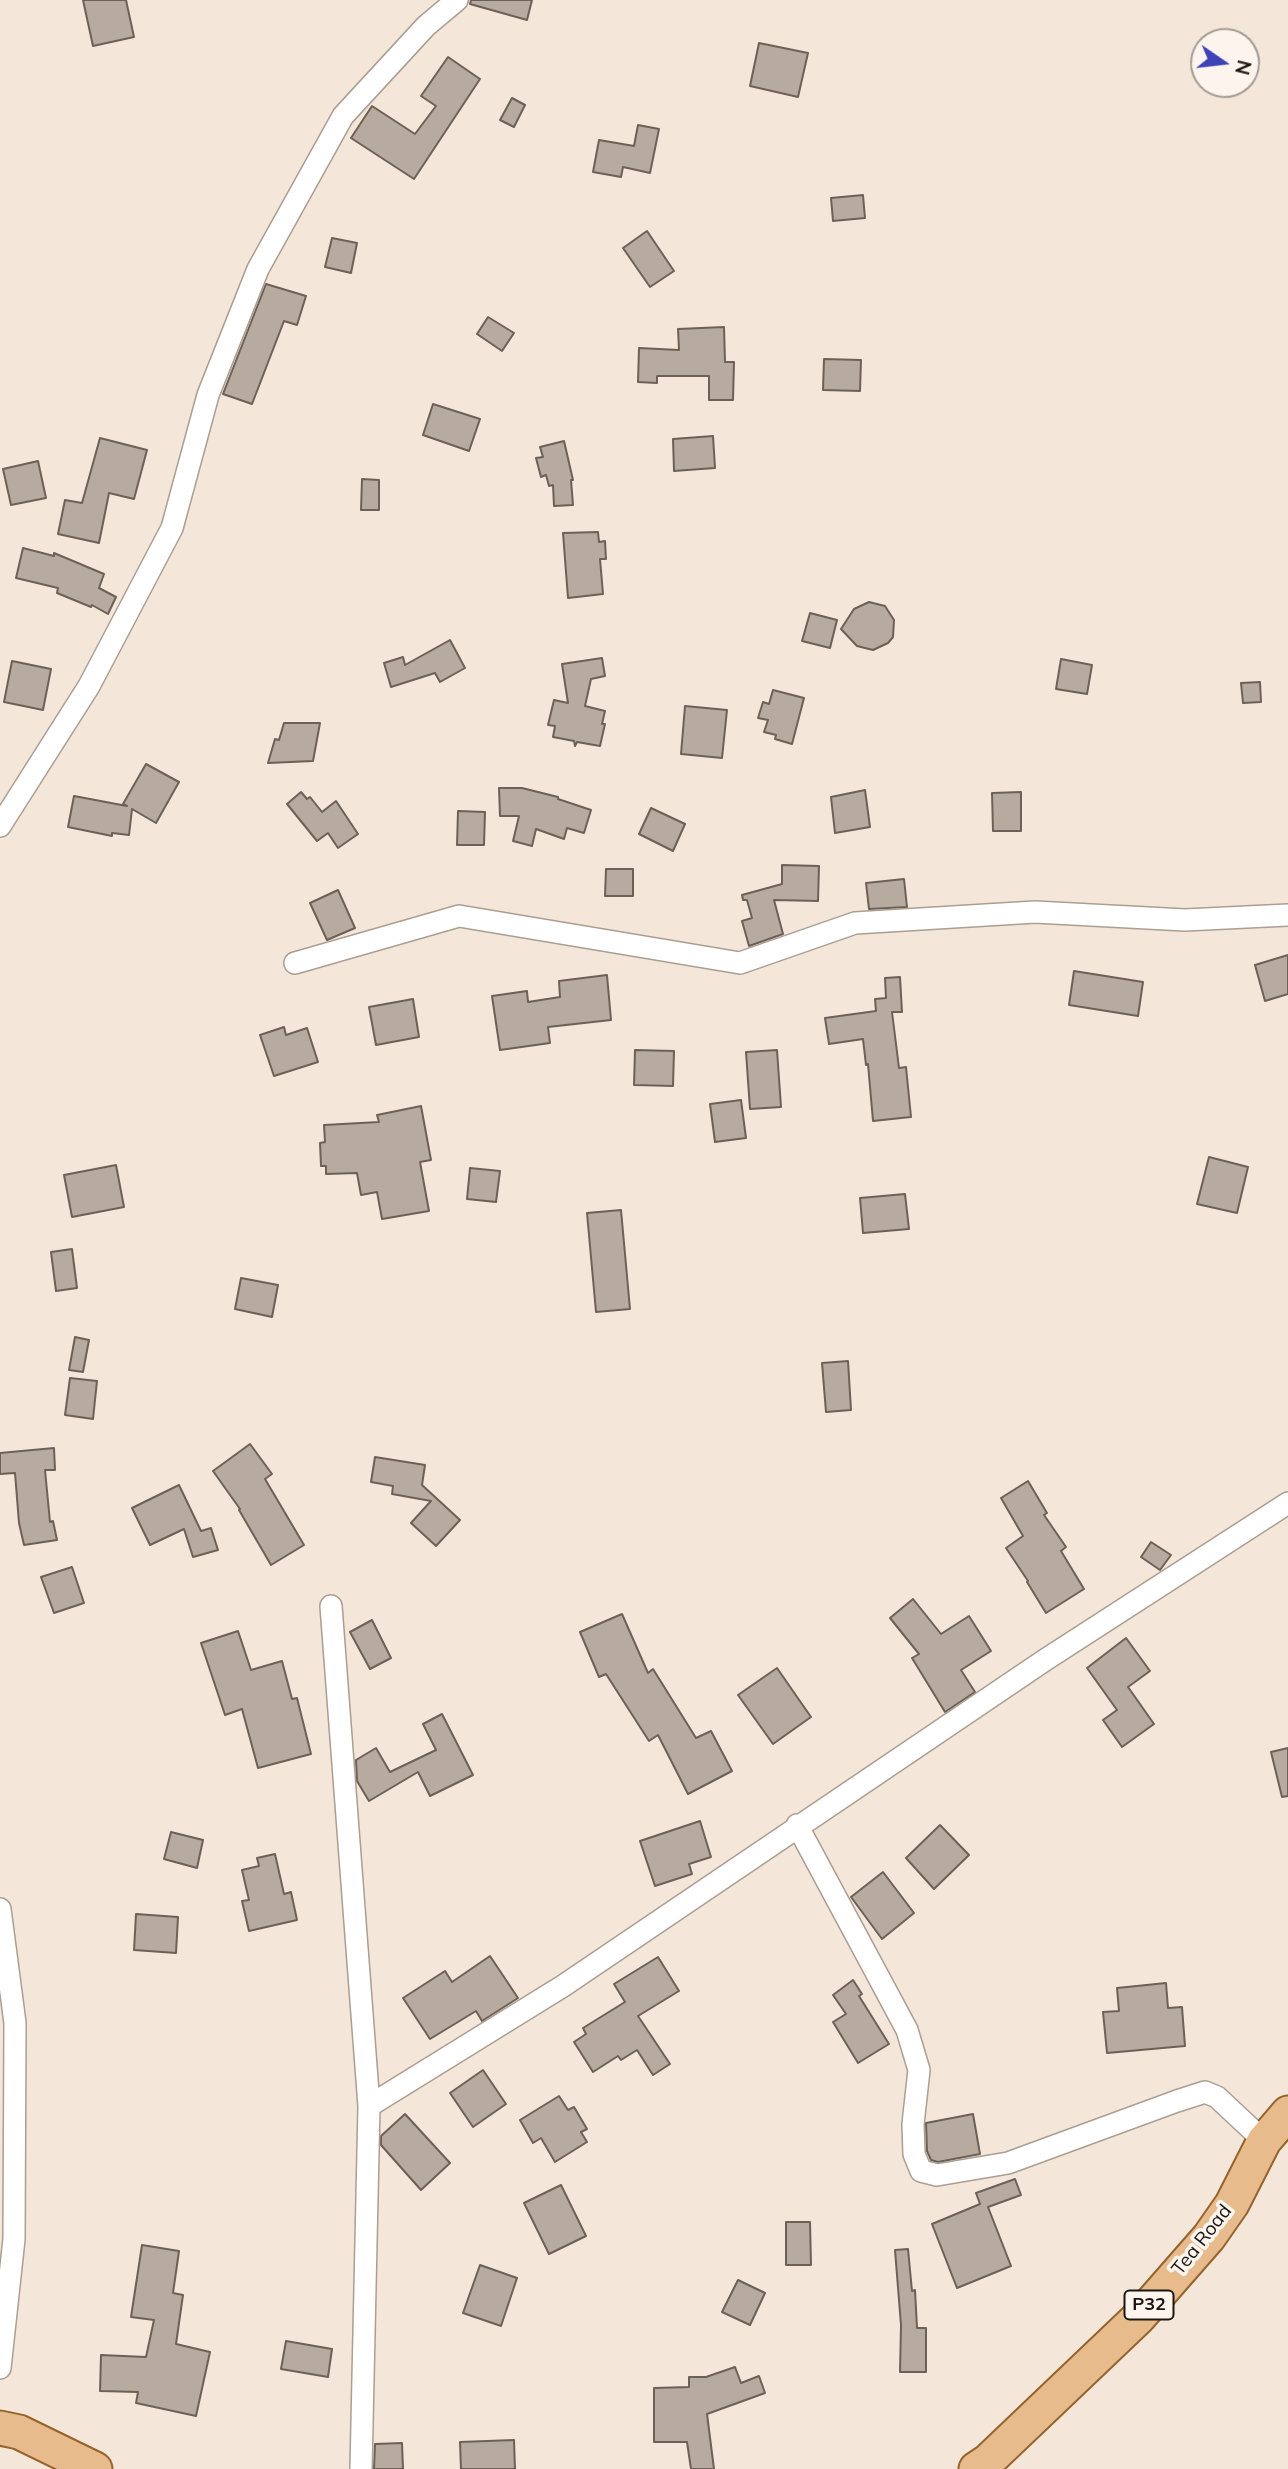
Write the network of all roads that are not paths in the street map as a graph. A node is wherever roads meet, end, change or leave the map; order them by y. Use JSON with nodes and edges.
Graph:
{"nodes":[{"id":1,"x":457,"y":0,"type":"edge"},
{"id":2,"x":0,"y":826,"type":"edge"},
{"id":3,"x":1288,"y":915,"type":"edge"},
{"id":4,"x":295,"y":963,"type":"dead end"},
{"id":5,"x":1288,"y":1503,"type":"edge"},
{"id":6,"x":331,"y":1606,"type":"dead end"},
{"id":7,"x":797,"y":1825,"type":"junction"},
{"id":8,"x":0,"y":1909,"type":"edge"},
{"id":9,"x":369,"y":2106,"type":"junction"},
{"id":10,"x":1288,"y":2113,"type":"edge"},
{"id":11,"x":1264,"y":2141,"type":"junction"},
{"id":12,"x":0,"y":2368,"type":"edge"},
{"id":13,"x":0,"y":2428,"type":"edge"},
{"id":14,"x":95,"y":2469,"type":"edge"},
{"id":15,"x":361,"y":2469,"type":"edge"},
{"id":16,"x":976,"y":2469,"type":"edge"}],
"edges":[{"from":1,"to":2,"type":"street"},
{"from":3,"to":4,"type":"street"},
{"from":5,"to":7,"type":"street"},
{"from":6,"to":9,"type":"street"},
{"from":7,"to":9,"type":"street"},
{"from":7,"to":11,"type":"street"},
{"from":8,"to":12,"type":"street"},
{"from":9,"to":15,"type":"street"},
{"from":10,"to":11,"type":"main road","name":"Tea Road","number":"P32"},
{"from":11,"to":16,"type":"main road","name":"Tea Road","number":"P32"},
{"from":13,"to":14,"type":"main road"}]}
